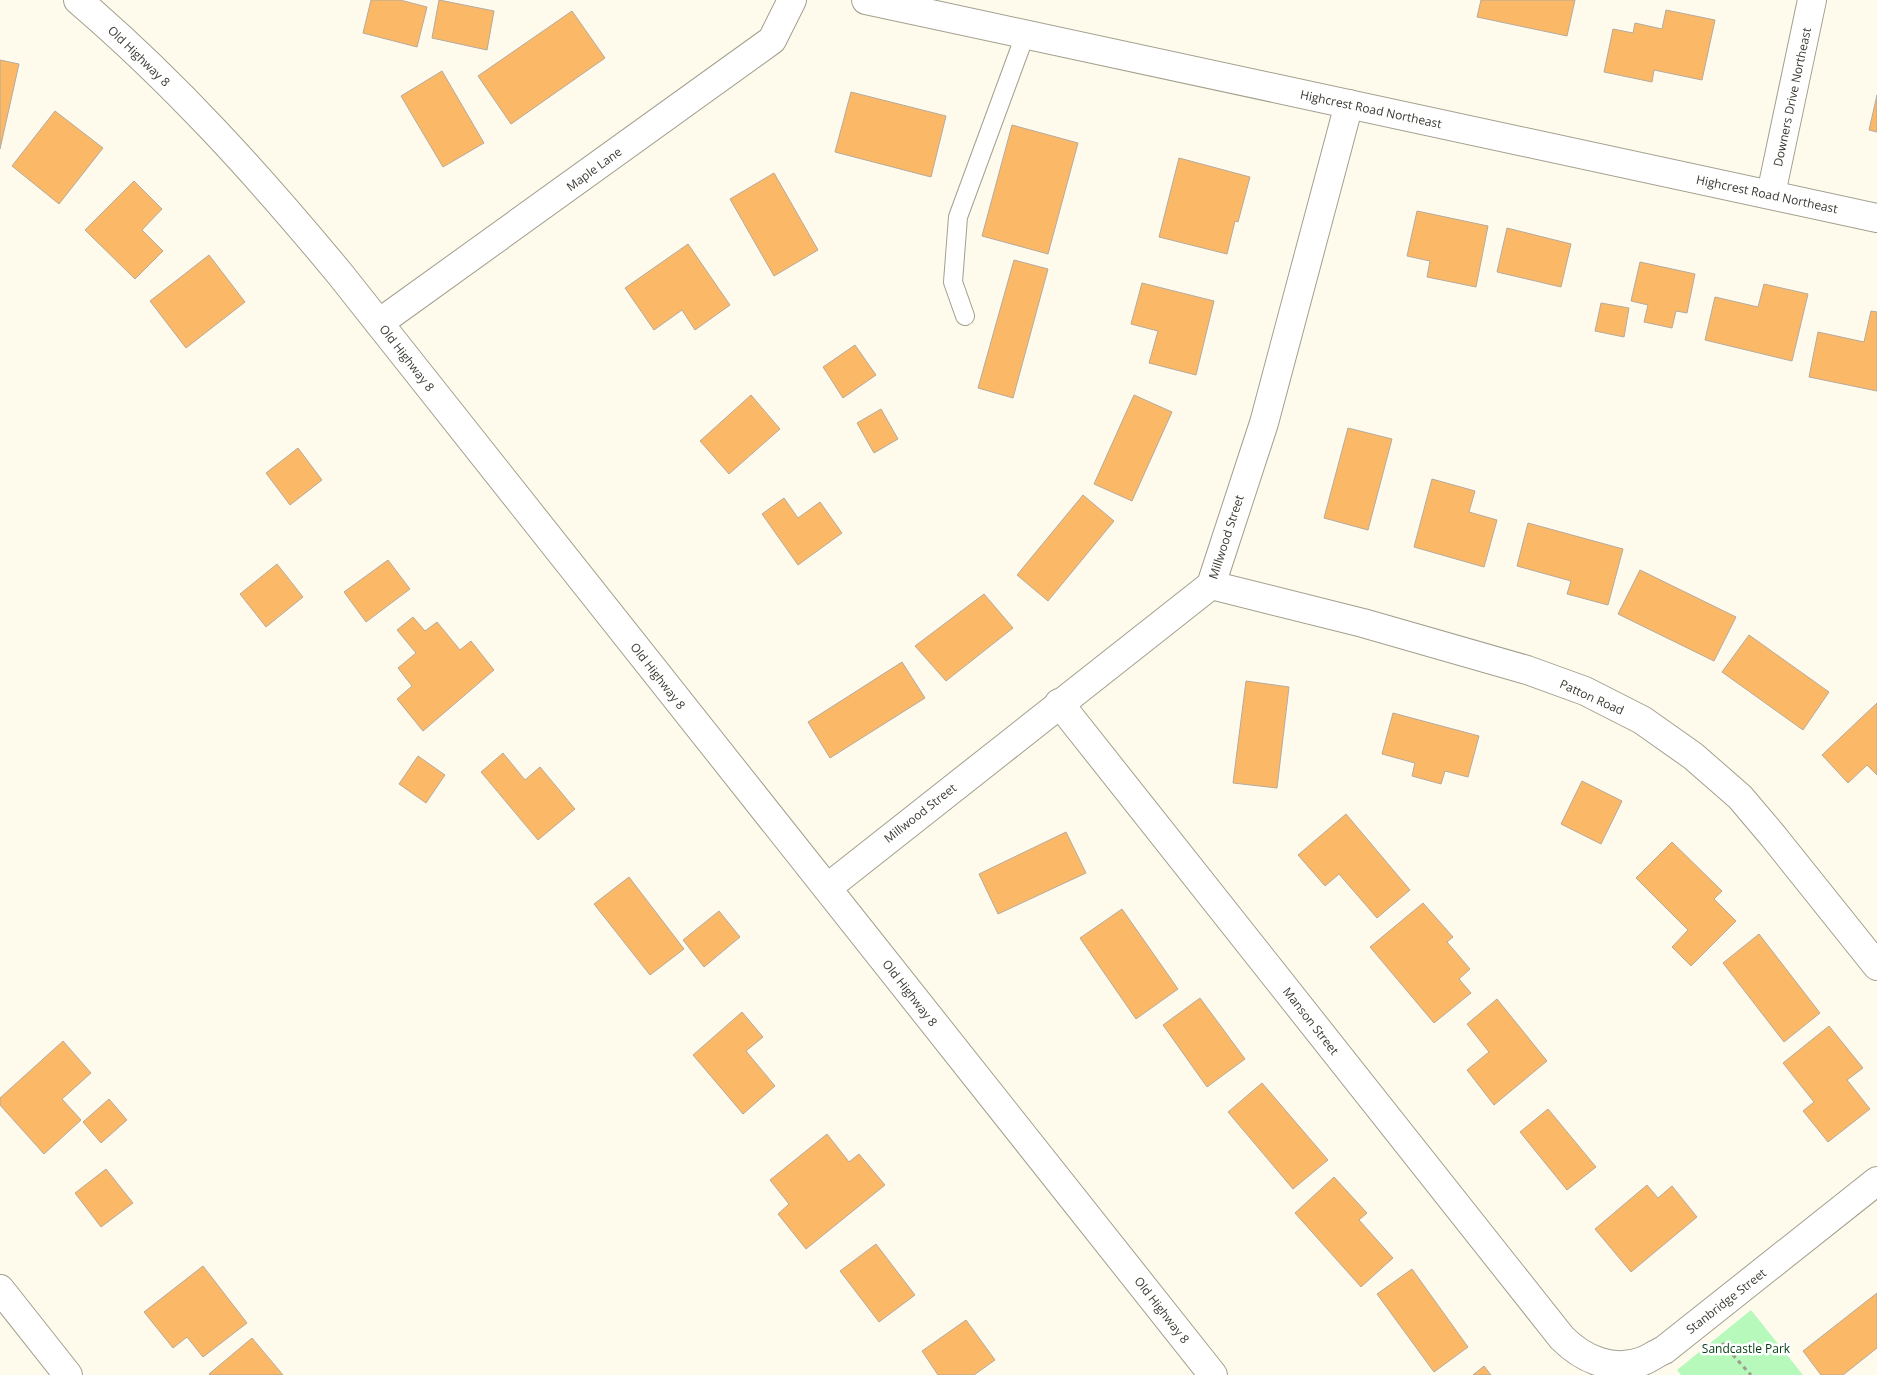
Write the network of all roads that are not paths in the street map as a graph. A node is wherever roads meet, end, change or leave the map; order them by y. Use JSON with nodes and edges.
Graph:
{"nodes":[{"id":1,"x":78,"y":0,"type":"edge"},
{"id":2,"x":792,"y":0,"type":"edge"},
{"id":3,"x":866,"y":0,"type":"edge"},
{"id":4,"x":1812,"y":0,"type":"edge"},
{"id":5,"x":1025,"y":35,"type":"junction"},
{"id":6,"x":1349,"y":104,"type":"junction"},
{"id":7,"x":1771,"y":194,"type":"junction"},
{"id":8,"x":1877,"y":218,"type":"edge"},
{"id":9,"x":965,"y":316,"type":"dead end"},
{"id":10,"x":378,"y":323,"type":"junction"},
{"id":11,"x":1210,"y":585,"type":"junction"},
{"id":12,"x":1059,"y":703,"type":"junction"},
{"id":13,"x":826,"y":888,"type":"junction"},
{"id":14,"x":1877,"y":966,"type":"edge"},
{"id":15,"x":1877,"y":1181,"type":"edge"},
{"id":16,"x":0,"y":1289,"type":"edge"},
{"id":17,"x":1562,"y":1338,"type":"joint"},
{"id":18,"x":68,"y":1375,"type":"edge"},
{"id":19,"x":1213,"y":1375,"type":"edge"}],
"edges":[{"from":1,"to":10,"type":"street","name":"Old Highway 8"},
{"from":2,"to":10,"type":"street","name":"Maple Lane"},
{"from":3,"to":5,"type":"street","name":"Highcrest Road Northeast"},
{"from":4,"to":7,"type":"street","name":"Downers Drive Northeast"},
{"from":5,"to":6,"type":"street","name":"Highcrest Road Northeast"},
{"from":5,"to":9,"type":"lane"},
{"from":6,"to":7,"type":"street","name":"Highcrest Road Northeast"},
{"from":6,"to":11,"type":"street","name":"Millwood Street"},
{"from":7,"to":8,"type":"street","name":"Highcrest Road Northeast"},
{"from":10,"to":13,"type":"street","name":"Old Highway 8"},
{"from":11,"to":12,"type":"street","name":"Millwood Street"},
{"from":11,"to":14,"type":"street","name":"Patton Road"},
{"from":12,"to":13,"type":"street","name":"Millwood Street"},
{"from":12,"to":17,"type":"street","name":"Manson Street"},
{"from":13,"to":19,"type":"street","name":"Old Highway 8"},
{"from":15,"to":17,"type":"street","name":"Stanbridge Street"},
{"from":16,"to":18,"type":"street"}]}
